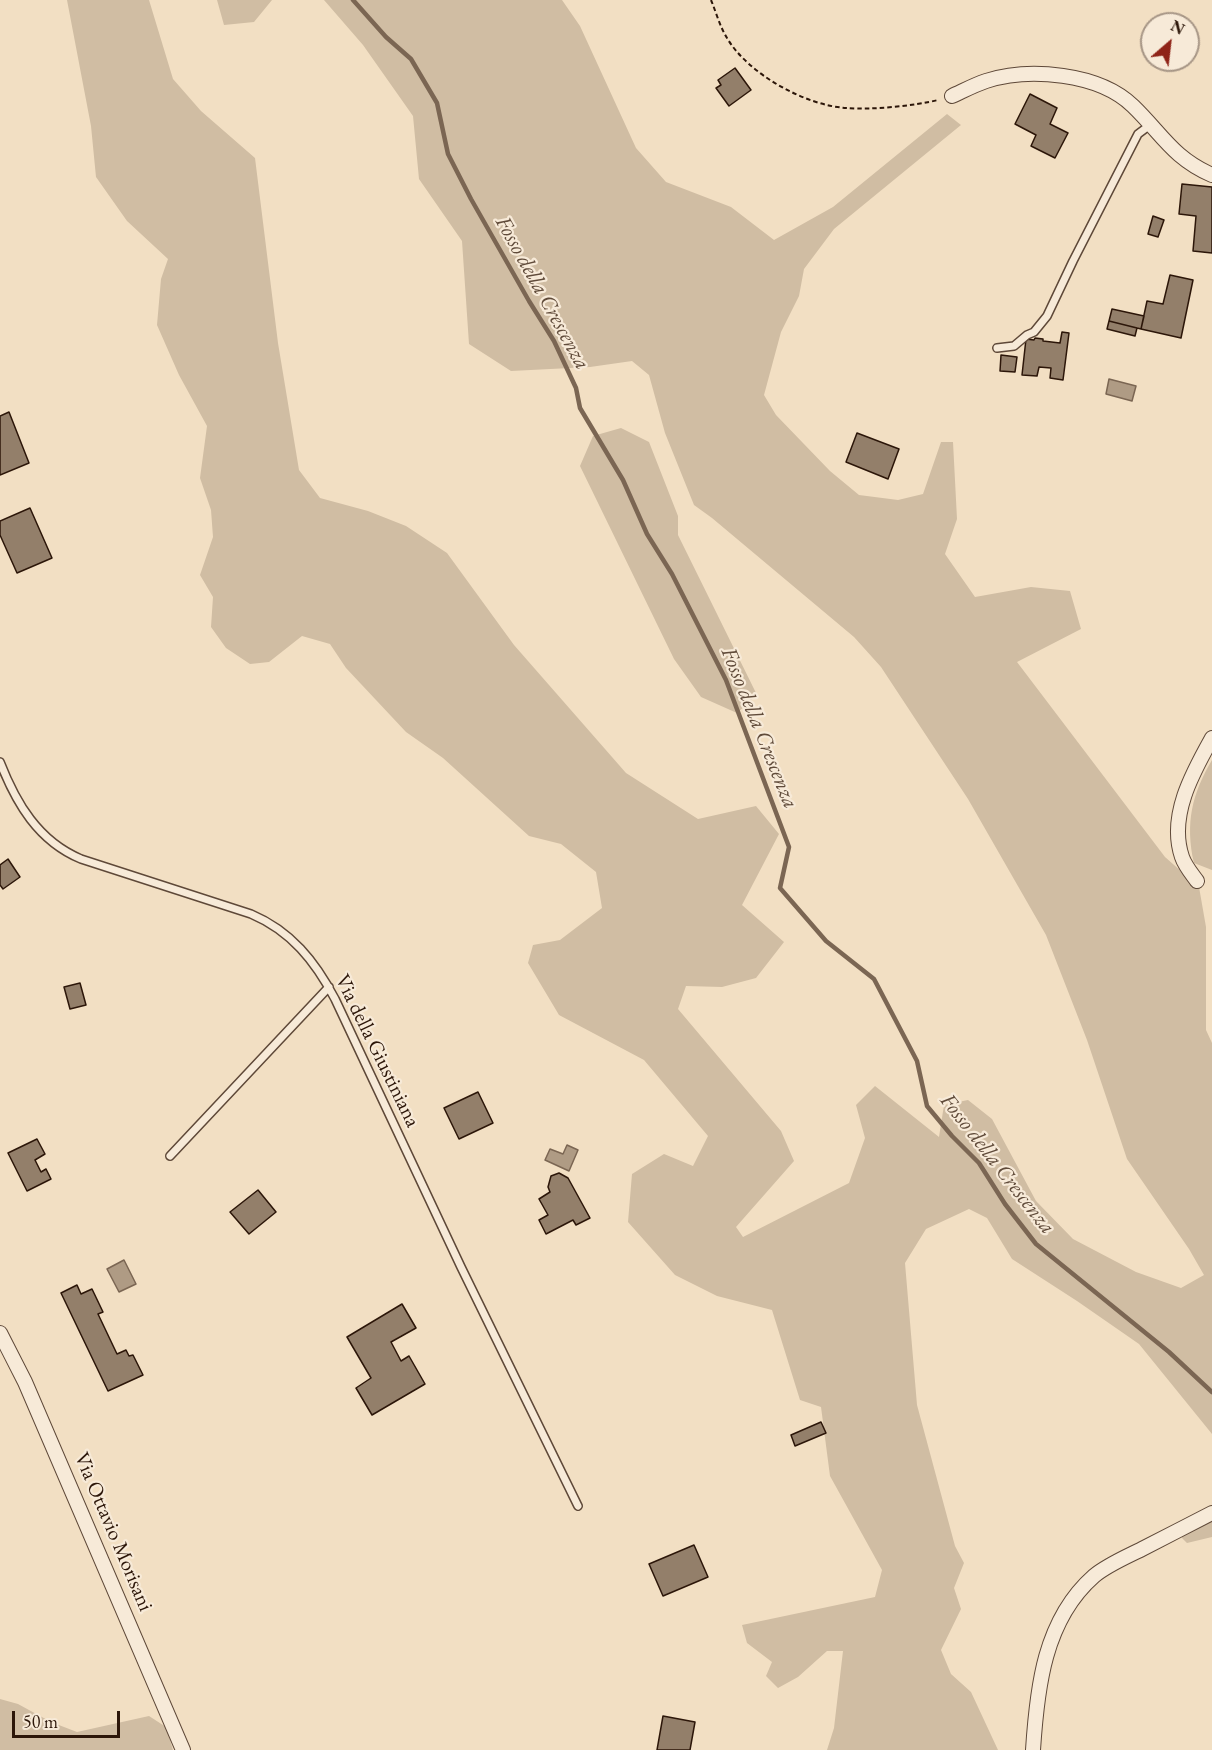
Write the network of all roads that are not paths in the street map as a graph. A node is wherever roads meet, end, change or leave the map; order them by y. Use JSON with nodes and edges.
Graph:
{"nodes":[{"id":1,"x":952,"y":96,"type":"road end"},
{"id":2,"x":1150,"y":125,"type":"junction"},
{"id":3,"x":1212,"y":175,"type":"edge"},
{"id":4,"x":997,"y":348,"type":"dead end"},
{"id":5,"x":1212,"y":738,"type":"edge"},
{"id":6,"x":0,"y":762,"type":"edge"},
{"id":7,"x":1197,"y":881,"type":"dead end"},
{"id":8,"x":329,"y":987,"type":"junction"},
{"id":9,"x":170,"y":1156,"type":"dead end"},
{"id":10,"x":0,"y":1333,"type":"edge"},
{"id":11,"x":578,"y":1506,"type":"dead end"},
{"id":12,"x":1212,"y":1513,"type":"edge"},
{"id":13,"x":183,"y":1750,"type":"edge"},
{"id":14,"x":1033,"y":1750,"type":"edge"}],
"edges":[{"from":1,"to":2,"type":"street"},
{"from":2,"to":3,"type":"street"},
{"from":2,"to":4,"type":"lane"},
{"from":5,"to":7,"type":"street"},
{"from":6,"to":8,"type":"lane","name":"Via della Giustiniana"},
{"from":8,"to":9,"type":"lane"},
{"from":8,"to":11,"type":"lane","name":"Via della Giustiniana"},
{"from":10,"to":13,"type":"street","name":"Via Ottavio Morisani"},
{"from":12,"to":14,"type":"street"}]}
